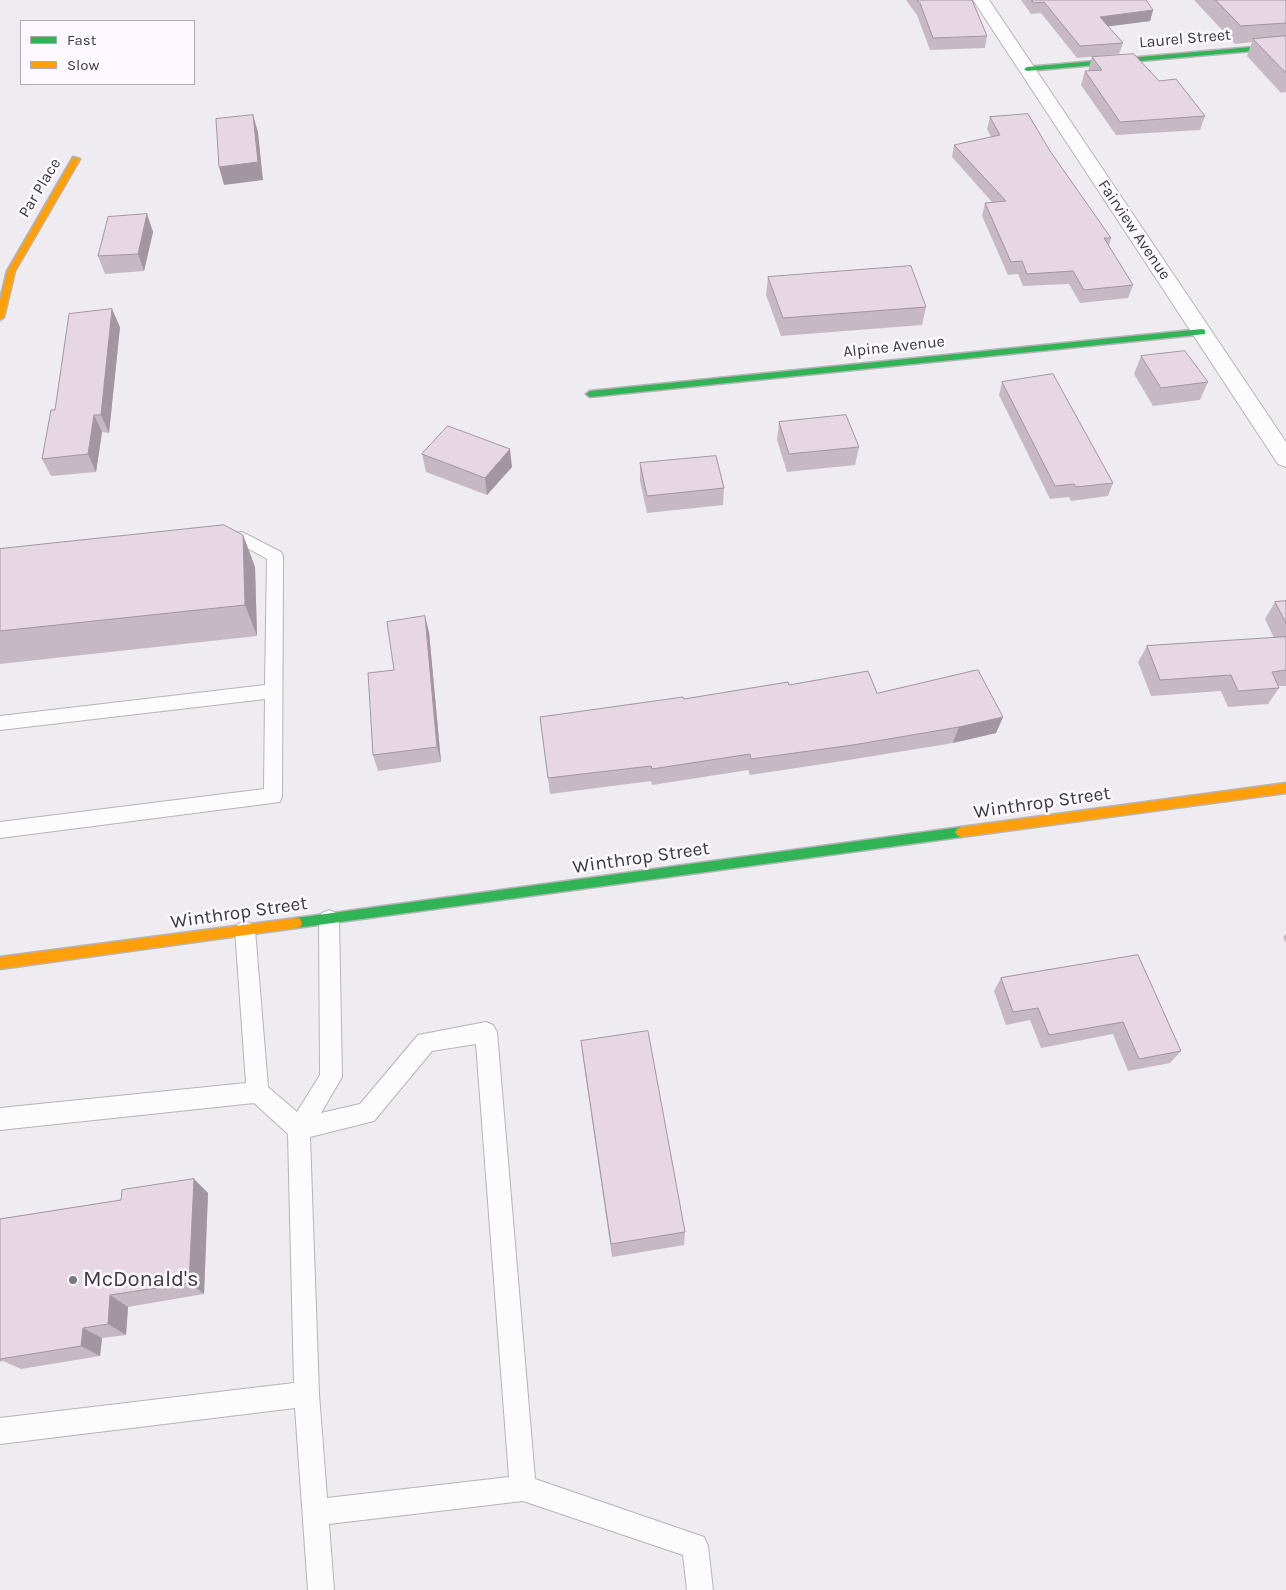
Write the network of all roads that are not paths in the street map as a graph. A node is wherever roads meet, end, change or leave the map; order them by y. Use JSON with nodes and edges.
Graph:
{"nodes":[{"id":1,"x":981,"y":0,"type":"edge"},
{"id":2,"x":1286,"y":46,"type":"edge"},
{"id":3,"x":1027,"y":69,"type":"junction"},
{"id":4,"x":76,"y":159,"type":"dead end"},
{"id":5,"x":0,"y":317,"type":"edge"},
{"id":6,"x":1202,"y":332,"type":"junction"},
{"id":7,"x":590,"y":394,"type":"dead end"},
{"id":8,"x":1286,"y":459,"type":"edge"},
{"id":9,"x":203,"y":542,"type":"edge"},
{"id":10,"x":273,"y":691,"type":"junction"},
{"id":11,"x":0,"y":723,"type":"edge"},
{"id":12,"x":1286,"y":788,"type":"edge"},
{"id":13,"x":0,"y":830,"type":"edge"},
{"id":14,"x":329,"y":918,"type":"junction"},
{"id":15,"x":245,"y":930,"type":"junction"},
{"id":16,"x":0,"y":964,"type":"edge"},
{"id":17,"x":258,"y":1092,"type":"junction"},
{"id":18,"x":0,"y":1119,"type":"edge"},
{"id":19,"x":299,"y":1129,"type":"junction"},
{"id":20,"x":307,"y":1394,"type":"junction"},
{"id":21,"x":0,"y":1431,"type":"edge"},
{"id":22,"x":523,"y":1488,"type":"junction"},
{"id":23,"x":316,"y":1513,"type":"junction"},
{"id":24,"x":321,"y":1590,"type":"edge"},
{"id":25,"x":700,"y":1590,"type":"edge"}],
"edges":[{"from":1,"to":3,"type":"street","name":"Fairview Avenue"},
{"from":2,"to":3,"type":"main road","name":"Laurel Street"},
{"from":3,"to":6,"type":"street","name":"Fairview Avenue"},
{"from":4,"to":5,"type":"main road","name":"Par Place"},
{"from":6,"to":7,"type":"main road","name":"Alpine Avenue"},
{"from":6,"to":8,"type":"street","name":"Fairview Avenue"},
{"from":9,"to":10,"type":"lane"},
{"from":10,"to":11,"type":"lane"},
{"from":10,"to":13,"type":"lane"},
{"from":12,"to":14,"type":"main road","name":"Winthrop Street"},
{"from":14,"to":15,"type":"main road","name":"Winthrop Street"},
{"from":14,"to":19,"type":"lane"},
{"from":15,"to":16,"type":"main road","name":"Winthrop Street"},
{"from":15,"to":17,"type":"lane"},
{"from":17,"to":18,"type":"lane"},
{"from":17,"to":19,"type":"lane"},
{"from":19,"to":20,"type":"lane"},
{"from":19,"to":22,"type":"lane"},
{"from":20,"to":21,"type":"lane"},
{"from":20,"to":23,"type":"lane"},
{"from":22,"to":23,"type":"lane"},
{"from":22,"to":25,"type":"lane"},
{"from":23,"to":24,"type":"lane"}]}
